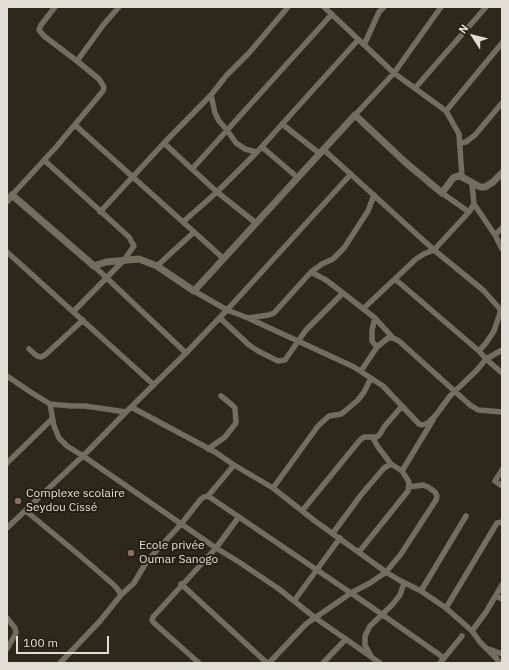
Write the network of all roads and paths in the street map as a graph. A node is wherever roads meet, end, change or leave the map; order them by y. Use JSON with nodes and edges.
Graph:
{"nodes":[{"id":1,"x":56,"y":7,"type":"edge"},
{"id":2,"x":119,"y":7,"type":"edge"},
{"id":3,"x":288,"y":7,"type":"edge"},
{"id":4,"x":324,"y":7,"type":"edge"},
{"id":5,"x":384,"y":7,"type":"edge"},
{"id":6,"x":441,"y":7,"type":"edge"},
{"id":7,"x":486,"y":7,"type":"edge"},
{"id":8,"x":332,"y":14,"type":"junction"},
{"id":9,"x":358,"y":40,"type":"junction"},
{"id":10,"x":502,"y":44,"type":"edge"},
{"id":11,"x":364,"y":45,"type":"junction"},
{"id":12,"x":77,"y":61,"type":"junction"},
{"id":13,"x":394,"y":72,"type":"junction"},
{"id":14,"x":416,"y":87,"type":"junction"},
{"id":15,"x":211,"y":95,"type":"junction"},
{"id":16,"x":502,"y":102,"type":"edge"},
{"id":17,"x":446,"y":111,"type":"junction"},
{"id":18,"x":355,"y":115,"type":"junction"},
{"id":19,"x":282,"y":124,"type":"junction"},
{"id":20,"x":75,"y":125,"type":"junction"},
{"id":21,"x":227,"y":130,"type":"junction"},
{"id":22,"x":164,"y":143,"type":"junction"},
{"id":23,"x":460,"y":143,"type":"junction"},
{"id":24,"x":262,"y":147,"type":"junction"},
{"id":25,"x":321,"y":151,"type":"junction"},
{"id":26,"x":257,"y":152,"type":"junction"},
{"id":27,"x":44,"y":160,"type":"junction"},
{"id":28,"x":192,"y":168,"type":"junction"},
{"id":29,"x":351,"y":174,"type":"junction"},
{"id":30,"x":502,"y":174,"type":"edge"},
{"id":31,"x":462,"y":176,"type":"junction"},
{"id":32,"x":134,"y":177,"type":"junction"},
{"id":33,"x":297,"y":177,"type":"junction"},
{"id":34,"x":472,"y":184,"type":"junction"},
{"id":35,"x":217,"y":192,"type":"junction"},
{"id":36,"x":442,"y":193,"type":"junction"},
{"id":37,"x":374,"y":195,"type":"junction"},
{"id":38,"x":10,"y":198,"type":"edge"},
{"id":39,"x":474,"y":204,"type":"junction"},
{"id":40,"x":100,"y":212,"type":"junction"},
{"id":41,"x":469,"y":212,"type":"junction"},
{"id":42,"x":183,"y":222,"type":"junction"},
{"id":43,"x":256,"y":223,"type":"junction"},
{"id":44,"x":502,"y":228,"type":"edge"},
{"id":45,"x":194,"y":232,"type":"junction"},
{"id":46,"x":496,"y":235,"type":"junction"},
{"id":47,"x":502,"y":249,"type":"edge"},
{"id":48,"x":434,"y":250,"type":"junction"},
{"id":49,"x":7,"y":252,"type":"edge"},
{"id":50,"x":224,"y":259,"type":"junction"},
{"id":51,"x":124,"y":260,"type":"junction"},
{"id":52,"x":94,"y":266,"type":"junction"},
{"id":53,"x":157,"y":266,"type":"junction"},
{"id":54,"x":311,"y":272,"type":"junction"},
{"id":55,"x":106,"y":278,"type":"junction"},
{"id":56,"x":395,"y":279,"type":"junction"},
{"id":57,"x":194,"y":291,"type":"junction"},
{"id":58,"x":343,"y":293,"type":"junction"},
{"id":59,"x":501,"y":308,"type":"edge"},
{"id":60,"x":364,"y":309,"type":"junction"},
{"id":61,"x":227,"y":310,"type":"junction"},
{"id":62,"x":74,"y":311,"type":"junction"},
{"id":63,"x":220,"y":318,"type":"junction"},
{"id":64,"x":248,"y":318,"type":"junction"},
{"id":65,"x":375,"y":318,"type":"junction"},
{"id":66,"x":82,"y":320,"type":"junction"},
{"id":67,"x":393,"y":338,"type":"junction"},
{"id":68,"x":298,"y":341,"type":"junction"},
{"id":69,"x":377,"y":347,"type":"junction"},
{"id":70,"x":29,"y":349,"type":"dead end"},
{"id":71,"x":502,"y":350,"type":"edge"},
{"id":72,"x":479,"y":351,"type":"junction"},
{"id":73,"x":186,"y":353,"type":"junction"},
{"id":74,"x":486,"y":359,"type":"junction"},
{"id":75,"x":361,"y":372,"type":"junction"},
{"id":76,"x":502,"y":373,"type":"edge"},
{"id":77,"x":7,"y":376,"type":"edge"},
{"id":78,"x":370,"y":378,"type":"junction"},
{"id":79,"x":154,"y":385,"type":"junction"},
{"id":80,"x":455,"y":390,"type":"junction"},
{"id":81,"x":220,"y":396,"type":"dead end"},
{"id":82,"x":50,"y":404,"type":"junction"},
{"id":83,"x":402,"y":406,"type":"junction"},
{"id":84,"x":131,"y":407,"type":"junction"},
{"id":85,"x":126,"y":412,"type":"junction"},
{"id":86,"x":502,"y":412,"type":"edge"},
{"id":87,"x":436,"y":415,"type":"junction"},
{"id":88,"x":52,"y":419,"type":"junction"},
{"id":89,"x":373,"y":438,"type":"junction"},
{"id":90,"x":208,"y":449,"type":"junction"},
{"id":91,"x":83,"y":456,"type":"junction"},
{"id":92,"x":7,"y":463,"type":"edge"},
{"id":93,"x":391,"y":464,"type":"junction"},
{"id":94,"x":234,"y":465,"type":"junction"},
{"id":95,"x":502,"y":470,"type":"edge"},
{"id":96,"x":402,"y":471,"type":"junction"},
{"id":97,"x":502,"y":486,"type":"edge"},
{"id":98,"x":409,"y":487,"type":"junction"},
{"id":99,"x":273,"y":488,"type":"junction"},
{"id":100,"x":208,"y":496,"type":"junction"},
{"id":101,"x":26,"y":511,"type":"junction"},
{"id":102,"x":302,"y":511,"type":"junction"},
{"id":103,"x":466,"y":516,"type":"dead end"},
{"id":104,"x":238,"y":518,"type":"junction"},
{"id":105,"x":502,"y":522,"type":"edge"},
{"id":106,"x":182,"y":523,"type":"junction"},
{"id":107,"x":7,"y":528,"type":"edge"},
{"id":108,"x":333,"y":533,"type":"junction"},
{"id":109,"x":340,"y":538,"type":"junction"},
{"id":110,"x":216,"y":548,"type":"junction"},
{"id":111,"x":359,"y":552,"type":"junction"},
{"id":112,"x":316,"y":571,"type":"junction"},
{"id":113,"x":386,"y":572,"type":"junction"},
{"id":114,"x":404,"y":583,"type":"junction"},
{"id":115,"x":181,"y":584,"type":"junction"},
{"id":116,"x":502,"y":584,"type":"edge"},
{"id":117,"x":421,"y":591,"type":"junction"},
{"id":118,"x":351,"y":594,"type":"junction"},
{"id":119,"x":121,"y":596,"type":"junction"},
{"id":120,"x":496,"y":596,"type":"junction"},
{"id":121,"x":502,"y":599,"type":"edge"},
{"id":122,"x":294,"y":601,"type":"junction"},
{"id":123,"x":446,"y":608,"type":"junction"},
{"id":124,"x":382,"y":615,"type":"junction"},
{"id":125,"x":314,"y":617,"type":"junction"},
{"id":126,"x":7,"y":618,"type":"edge"},
{"id":127,"x":472,"y":631,"type":"junction"},
{"id":128,"x":462,"y":636,"type":"dead end"},
{"id":129,"x":346,"y":639,"type":"junction"},
{"id":130,"x":486,"y":648,"type":"junction"},
{"id":131,"x":7,"y":649,"type":"edge"},
{"id":132,"x":502,"y":654,"type":"edge"},
{"id":133,"x":371,"y":656,"type":"junction"},
{"id":134,"x":442,"y":661,"type":"edge"},
{"id":135,"x":60,"y":663,"type":"edge"},
{"id":136,"x":199,"y":663,"type":"edge"},
{"id":137,"x":268,"y":663,"type":"edge"},
{"id":138,"x":323,"y":663,"type":"edge"},
{"id":139,"x":380,"y":663,"type":"edge"},
{"id":140,"x":499,"y":663,"type":"edge"}],
"edges":[{"from":1,"to":12,"type":"street"},
{"from":2,"to":12,"type":"street"},
{"from":3,"to":15,"type":"street"},
{"from":4,"to":8,"type":"street"},
{"from":5,"to":11,"type":"street"},
{"from":6,"to":13,"type":"street"},
{"from":7,"to":14,"type":"street"},
{"from":8,"to":9,"type":"street"},
{"from":8,"to":21,"type":"street"},
{"from":9,"to":11,"type":"street"},
{"from":9,"to":19,"type":"street"},
{"from":10,"to":17,"type":"street"},
{"from":11,"to":13,"type":"street"},
{"from":12,"to":20,"type":"street"},
{"from":13,"to":14,"type":"street"},
{"from":13,"to":18,"type":"street"},
{"from":14,"to":17,"type":"street"},
{"from":15,"to":21,"type":"street"},
{"from":15,"to":22,"type":"street"},
{"from":16,"to":23,"type":"street"},
{"from":17,"to":23,"type":"street"},
{"from":18,"to":25,"type":"street"},
{"from":18,"to":36,"type":"street"},
{"from":19,"to":24,"type":"street"},
{"from":19,"to":25,"type":"street"},
{"from":20,"to":27,"type":"street"},
{"from":20,"to":32,"type":"street"},
{"from":21,"to":26,"type":"street"},
{"from":21,"to":28,"type":"street"},
{"from":22,"to":28,"type":"street"},
{"from":22,"to":32,"type":"street"},
{"from":23,"to":31,"type":"street"},
{"from":24,"to":26,"type":"street"},
{"from":24,"to":33,"type":"street"},
{"from":25,"to":29,"type":"street"},
{"from":25,"to":33,"type":"street"},
{"from":26,"to":35,"type":"street"},
{"from":27,"to":38,"type":"street"},
{"from":27,"to":40,"type":"street"},
{"from":28,"to":35,"type":"street"},
{"from":29,"to":37,"type":"street"},
{"from":29,"to":61,"type":"street"},
{"from":30,"to":34,"type":"street"},
{"from":31,"to":34,"type":"street"},
{"from":31,"to":36,"type":"street"},
{"from":32,"to":40,"type":"street"},
{"from":32,"to":42,"type":"street"},
{"from":33,"to":43,"type":"street"},
{"from":34,"to":39,"type":"street"},
{"from":35,"to":42,"type":"street"},
{"from":35,"to":43,"type":"street"},
{"from":36,"to":41,"type":"street"},
{"from":37,"to":48,"type":"street"},
{"from":37,"to":54,"type":"street"},
{"from":38,"to":52,"type":"street"},
{"from":39,"to":41,"type":"street"},
{"from":39,"to":46,"type":"street"},
{"from":40,"to":51,"type":"street"},
{"from":41,"to":48,"type":"street"},
{"from":42,"to":45,"type":"street"},
{"from":43,"to":50,"type":"street"},
{"from":44,"to":46,"type":"street"},
{"from":45,"to":50,"type":"street"},
{"from":45,"to":53,"type":"street"},
{"from":46,"to":47,"type":"street"},
{"from":48,"to":56,"type":"street"},
{"from":48,"to":59,"type":"street"},
{"from":49,"to":62,"type":"street"},
{"from":50,"to":57,"type":"street"},
{"from":51,"to":52,"type":"street"},
{"from":51,"to":53,"type":"street"},
{"from":51,"to":55,"type":"street"},
{"from":52,"to":55,"type":"street"},
{"from":53,"to":57,"type":"street"},
{"from":54,"to":58,"type":"street"},
{"from":54,"to":64,"type":"street"},
{"from":55,"to":62,"type":"street"},
{"from":55,"to":73,"type":"street"},
{"from":56,"to":60,"type":"street"},
{"from":56,"to":72,"type":"street"},
{"from":57,"to":61,"type":"street"},
{"from":58,"to":60,"type":"street"},
{"from":58,"to":68,"type":"street"},
{"from":59,"to":72,"type":"street"},
{"from":60,"to":65,"type":"street"},
{"from":61,"to":63,"type":"street"},
{"from":61,"to":64,"type":"street"},
{"from":62,"to":66,"type":"street"},
{"from":63,"to":68,"type":"street"},
{"from":63,"to":73,"type":"street"},
{"from":64,"to":68,"type":"street"},
{"from":65,"to":67,"type":"street"},
{"from":65,"to":69,"type":"street"},
{"from":66,"to":70,"type":"street"},
{"from":66,"to":79,"type":"street"},
{"from":67,"to":69,"type":"street"},
{"from":67,"to":80,"type":"street"},
{"from":68,"to":75,"type":"street"},
{"from":69,"to":75,"type":"street"},
{"from":71,"to":74,"type":"street"},
{"from":72,"to":74,"type":"street"},
{"from":73,"to":79,"type":"street"},
{"from":74,"to":76,"type":"street"},
{"from":74,"to":80,"type":"street"},
{"from":75,"to":78,"type":"street"},
{"from":77,"to":82,"type":"street"},
{"from":78,"to":83,"type":"street"},
{"from":78,"to":99,"type":"street"},
{"from":79,"to":84,"type":"street"},
{"from":80,"to":86,"type":"street"},
{"from":80,"to":87,"type":"street"},
{"from":81,"to":90,"type":"street"},
{"from":82,"to":85,"type":"street"},
{"from":82,"to":88,"type":"street"},
{"from":83,"to":87,"type":"street"},
{"from":83,"to":89,"type":"street"},
{"from":84,"to":85,"type":"street"},
{"from":84,"to":90,"type":"street"},
{"from":85,"to":91,"type":"street"},
{"from":87,"to":96,"type":"street"},
{"from":88,"to":91,"type":"street"},
{"from":88,"to":92,"type":"street"},
{"from":89,"to":93,"type":"street"},
{"from":89,"to":102,"type":"street"},
{"from":90,"to":94,"type":"street"},
{"from":91,"to":101,"type":"street"},
{"from":91,"to":106,"type":"street"},
{"from":93,"to":96,"type":"street"},
{"from":93,"to":108,"type":"street"},
{"from":94,"to":99,"type":"street"},
{"from":94,"to":100,"type":"street"},
{"from":95,"to":97,"type":"street"},
{"from":96,"to":98,"type":"street"},
{"from":98,"to":111,"type":"street"},
{"from":98,"to":113,"type":"street"},
{"from":99,"to":102,"type":"street"},
{"from":100,"to":104,"type":"street"},
{"from":100,"to":106,"type":"street"},
{"from":101,"to":107,"type":"street"},
{"from":101,"to":119,"type":"street"},
{"from":102,"to":108,"type":"street"},
{"from":103,"to":117,"type":"street"},
{"from":104,"to":110,"type":"street"},
{"from":104,"to":112,"type":"street"},
{"from":105,"to":123,"type":"street"},
{"from":106,"to":110,"type":"street"},
{"from":106,"to":119,"type":"street"},
{"from":108,"to":109,"type":"street"},
{"from":109,"to":111,"type":"street"},
{"from":109,"to":112,"type":"street"},
{"from":110,"to":115,"type":"street"},
{"from":110,"to":122,"type":"street"},
{"from":111,"to":113,"type":"street"},
{"from":112,"to":118,"type":"street"},
{"from":112,"to":122,"type":"street"},
{"from":113,"to":114,"type":"street"},
{"from":113,"to":118,"type":"street"},
{"from":114,"to":117,"type":"street"},
{"from":114,"to":124,"type":"street"},
{"from":115,"to":136,"type":"street"},
{"from":115,"to":137,"type":"street"},
{"from":116,"to":120,"type":"street"},
{"from":117,"to":123,"type":"street"},
{"from":118,"to":124,"type":"street"},
{"from":118,"to":125,"type":"street"},
{"from":119,"to":135,"type":"street"},
{"from":120,"to":121,"type":"street"},
{"from":120,"to":127,"type":"street"},
{"from":122,"to":125,"type":"street"},
{"from":123,"to":127,"type":"street"},
{"from":124,"to":133,"type":"street"},
{"from":124,"to":134,"type":"street"},
{"from":125,"to":129,"type":"street"},
{"from":125,"to":137,"type":"street"},
{"from":126,"to":131,"type":"street"},
{"from":127,"to":130,"type":"street"},
{"from":128,"to":134,"type":"street"},
{"from":129,"to":133,"type":"street"},
{"from":129,"to":138,"type":"street"},
{"from":130,"to":132,"type":"street"},
{"from":130,"to":140,"type":"street"},
{"from":133,"to":139,"type":"street"}]}
